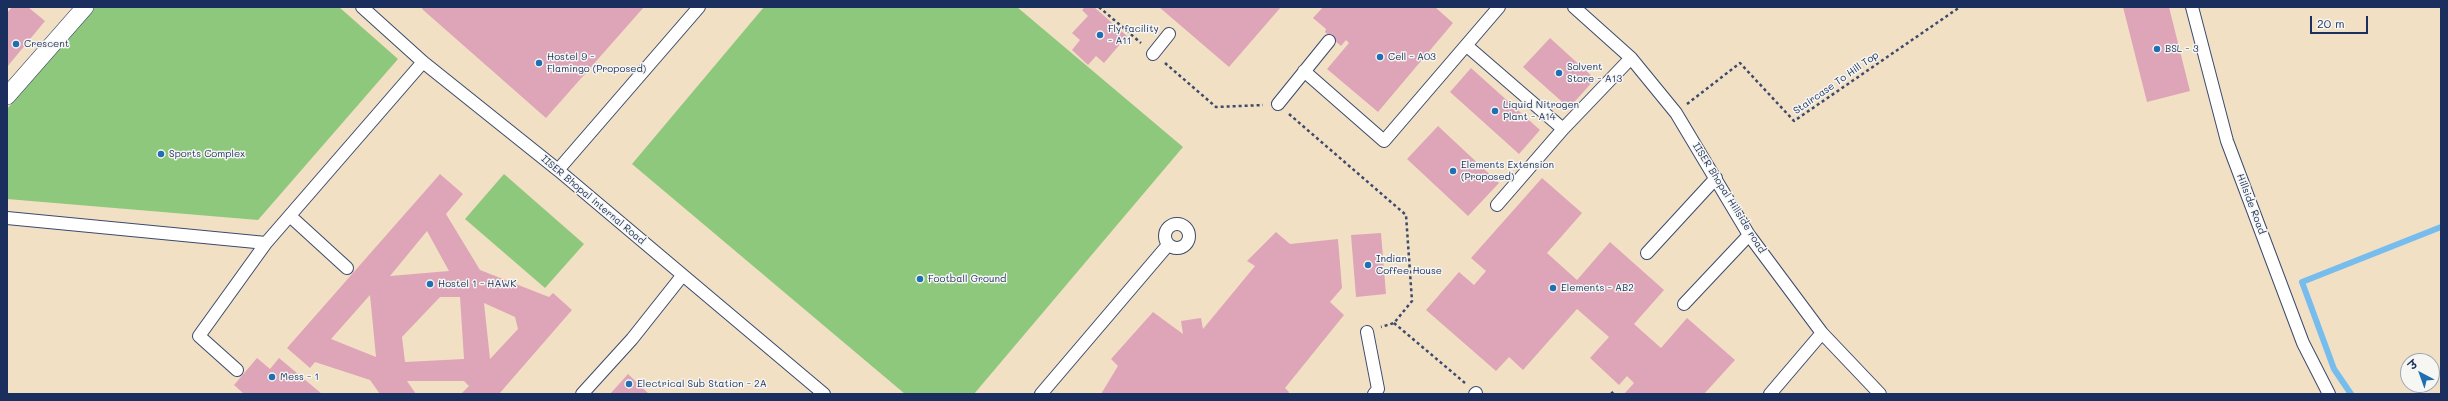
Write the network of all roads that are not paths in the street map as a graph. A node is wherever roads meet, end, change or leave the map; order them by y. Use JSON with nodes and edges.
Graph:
{"nodes":[{"id":1,"x":85,"y":7,"type":"edge"},
{"id":2,"x":362,"y":7,"type":"edge"},
{"id":3,"x":699,"y":7,"type":"edge"},
{"id":4,"x":1499,"y":7,"type":"edge"},
{"id":5,"x":1574,"y":7,"type":"edge"},
{"id":6,"x":2192,"y":7,"type":"edge"},
{"id":7,"x":1169,"y":34,"type":"dead end"},
{"id":8,"x":1328,"y":41,"type":"dead end"},
{"id":9,"x":1468,"y":46,"type":"junction"},
{"id":10,"x":1153,"y":54,"type":"road end"},
{"id":11,"x":1631,"y":58,"type":"junction"},
{"id":12,"x":423,"y":62,"type":"junction"},
{"id":13,"x":1304,"y":71,"type":"junction"},
{"id":14,"x":7,"y":96,"type":"edge"},
{"id":15,"x":1278,"y":104,"type":"road end"},
{"id":16,"x":1563,"y":129,"type":"junction"},
{"id":17,"x":558,"y":170,"type":"junction"},
{"id":18,"x":1716,"y":178,"type":"junction"},
{"id":19,"x":1497,"y":204,"type":"dead end"},
{"id":20,"x":290,"y":216,"type":"junction"},
{"id":21,"x":7,"y":218,"type":"edge"},
{"id":22,"x":1749,"y":235,"type":"junction"},
{"id":23,"x":266,"y":243,"type":"junction"},
{"id":24,"x":1168,"y":245,"type":"dead end"},
{"id":25,"x":1647,"y":253,"type":"dead end"},
{"id":26,"x":347,"y":268,"type":"dead end"},
{"id":27,"x":682,"y":276,"type":"junction"},
{"id":28,"x":1684,"y":304,"type":"dead end"},
{"id":29,"x":1367,"y":332,"type":"dead end"},
{"id":30,"x":1822,"y":333,"type":"junction"},
{"id":31,"x":237,"y":370,"type":"dead end"},
{"id":32,"x":582,"y":394,"type":"edge"},
{"id":33,"x":824,"y":394,"type":"edge"},
{"id":34,"x":1041,"y":394,"type":"edge"},
{"id":35,"x":1374,"y":394,"type":"edge"},
{"id":36,"x":1770,"y":394,"type":"edge"},
{"id":37,"x":1880,"y":394,"type":"edge"},
{"id":38,"x":2329,"y":394,"type":"edge"}],
"edges":[{"from":1,"to":14,"type":"street"},
{"from":2,"to":12,"type":"lane","name":"IISER Bhopal internal Road"},
{"from":3,"to":17,"type":"lane"},
{"from":4,"to":9,"type":"lane"},
{"from":5,"to":11,"type":"lane","name":"IISER Bhopal Hillside road"},
{"from":6,"to":38,"type":"lane","name":"Hillside Road"},
{"from":7,"to":10,"type":"lane"},
{"from":8,"to":13,"type":"lane"},
{"from":9,"to":13,"type":"lane"},
{"from":9,"to":16,"type":"lane"},
{"from":11,"to":16,"type":"lane"},
{"from":11,"to":18,"type":"lane","name":"IISER Bhopal Hillside road"},
{"from":12,"to":17,"type":"lane","name":"IISER Bhopal internal Road"},
{"from":12,"to":20,"type":"lane"},
{"from":13,"to":15,"type":"lane"},
{"from":16,"to":19,"type":"lane"},
{"from":17,"to":27,"type":"lane","name":"IISER Bhopal internal Road"},
{"from":18,"to":22,"type":"lane","name":"IISER Bhopal Hillside road"},
{"from":18,"to":25,"type":"lane"},
{"from":20,"to":23,"type":"lane"},
{"from":20,"to":26,"type":"lane"},
{"from":21,"to":23,"type":"lane"},
{"from":22,"to":28,"type":"lane"},
{"from":22,"to":30,"type":"lane","name":"IISER Bhopal Hillside road"},
{"from":23,"to":31,"type":"lane"},
{"from":24,"to":34,"type":"lane"},
{"from":27,"to":32,"type":"lane"},
{"from":27,"to":33,"type":"lane","name":"IISER Bhopal internal Road"},
{"from":29,"to":35,"type":"lane"},
{"from":30,"to":36,"type":"lane"},
{"from":30,"to":37,"type":"lane","name":"IISER Bhopal Hillside road"}]}
